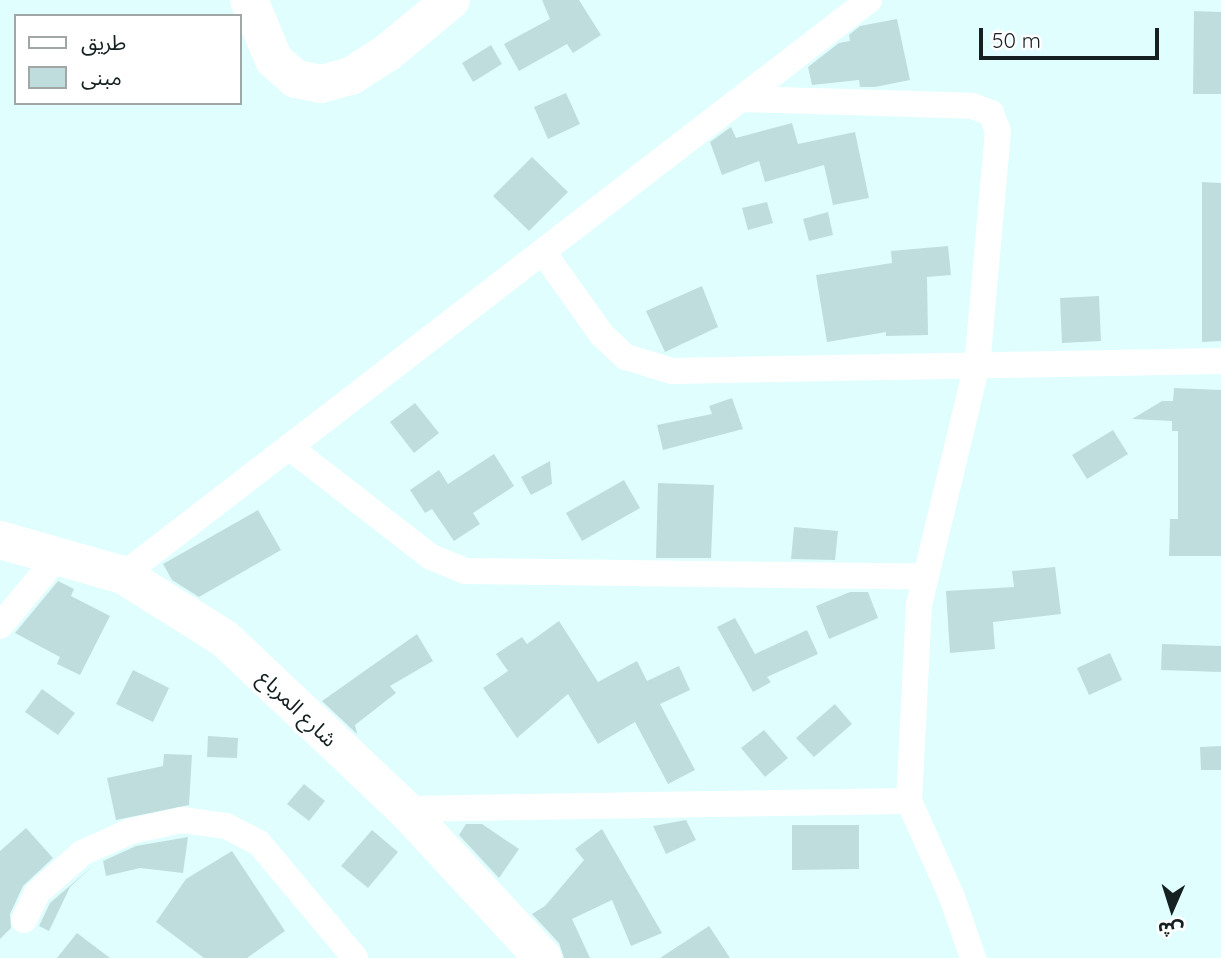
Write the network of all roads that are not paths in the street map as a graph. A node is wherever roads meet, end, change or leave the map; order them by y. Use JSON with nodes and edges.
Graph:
{"nodes":[{"id":1,"x":249,"y":0,"type":"edge"},
{"id":2,"x":451,"y":0,"type":"edge"},
{"id":3,"x":869,"y":0,"type":"edge"},
{"id":4,"x":742,"y":99,"type":"junction"},
{"id":5,"x":543,"y":252,"type":"junction"},
{"id":6,"x":1221,"y":361,"type":"edge"},
{"id":7,"x":977,"y":365,"type":"junction"},
{"id":8,"x":289,"y":447,"type":"junction"},
{"id":9,"x":0,"y":540,"type":"edge"},
{"id":10,"x":57,"y":556,"type":"junction"},
{"id":11,"x":123,"y":575,"type":"junction"},
{"id":12,"x":925,"y":577,"type":"junction"},
{"id":13,"x":0,"y":626,"type":"edge"},
{"id":14,"x":909,"y":801,"type":"junction"},
{"id":15,"x":405,"y":809,"type":"junction"},
{"id":16,"x":24,"y":920,"type":"dead end"},
{"id":17,"x":355,"y":958,"type":"edge"},
{"id":18,"x":543,"y":958,"type":"edge"},
{"id":19,"x":973,"y":958,"type":"edge"}],
"edges":[{"from":1,"to":2,"type":"street"},
{"from":3,"to":4,"type":"street"},
{"from":4,"to":5,"type":"street"},
{"from":4,"to":7,"type":"street"},
{"from":5,"to":7,"type":"street"},
{"from":5,"to":8,"type":"street"},
{"from":6,"to":7,"type":"street"},
{"from":7,"to":12,"type":"street"},
{"from":8,"to":11,"type":"street"},
{"from":8,"to":12,"type":"street"},
{"from":9,"to":10,"type":"street","name":"شارع المرباع"},
{"from":10,"to":11,"type":"street","name":"شارع المرباع"},
{"from":10,"to":13,"type":"street"},
{"from":11,"to":15,"type":"street","name":"شارع المرباع"},
{"from":12,"to":14,"type":"street"},
{"from":14,"to":15,"type":"street"},
{"from":14,"to":19,"type":"street"},
{"from":15,"to":18,"type":"street","name":"شارع المرباع"},
{"from":16,"to":17,"type":"street"}]}
